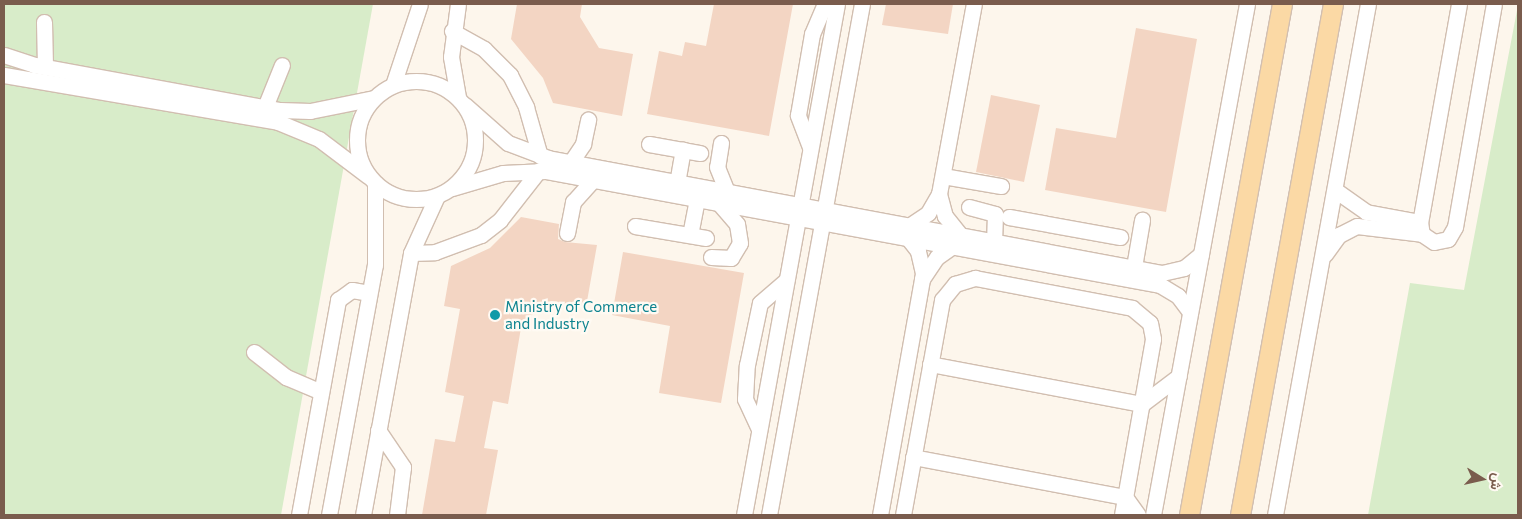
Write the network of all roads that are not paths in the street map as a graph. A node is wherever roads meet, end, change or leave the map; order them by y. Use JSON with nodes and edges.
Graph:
{"nodes":[{"id":1,"x":419,"y":4,"type":"edge"},
{"id":2,"x":458,"y":4,"type":"edge"},
{"id":3,"x":825,"y":4,"type":"edge"},
{"id":4,"x":837,"y":4,"type":"edge"},
{"id":5,"x":862,"y":4,"type":"edge"},
{"id":6,"x":974,"y":4,"type":"edge"},
{"id":7,"x":1247,"y":4,"type":"edge"},
{"id":8,"x":1282,"y":4,"type":"edge"},
{"id":9,"x":1333,"y":4,"type":"edge"},
{"id":10,"x":1368,"y":4,"type":"edge"},
{"id":11,"x":1459,"y":4,"type":"edge"},
{"id":12,"x":1494,"y":4,"type":"edge"},
{"id":13,"x":44,"y":22,"type":"dead end"},
{"id":14,"x":452,"y":31,"type":"junction"},
{"id":15,"x":4,"y":55,"type":"edge"},
{"id":16,"x":282,"y":66,"type":"dead end"},
{"id":17,"x":45,"y":67,"type":"junction"},
{"id":18,"x":4,"y":75,"type":"edge"},
{"id":19,"x":393,"y":85,"type":"junction"},
{"id":20,"x":374,"y":98,"type":"junction"},
{"id":21,"x":461,"y":101,"type":"junction"},
{"id":22,"x":264,"y":107,"type":"junction"},
{"id":23,"x":588,"y":120,"type":"dead end"},
{"id":24,"x":721,"y":143,"type":"dead end"},
{"id":25,"x":649,"y":144,"type":"dead end"},
{"id":26,"x":810,"y":147,"type":"junction"},
{"id":27,"x":683,"y":150,"type":"junction"},
{"id":28,"x":700,"y":153,"type":"dead end"},
{"id":29,"x":571,"y":162,"type":"junction"},
{"id":30,"x":539,"y":163,"type":"junction"},
{"id":31,"x":943,"y":176,"type":"junction"},
{"id":32,"x":371,"y":179,"type":"junction"},
{"id":33,"x":593,"y":180,"type":"junction"},
{"id":34,"x":677,"y":183,"type":"junction"},
{"id":35,"x":1001,"y":186,"type":"dead end"},
{"id":36,"x":452,"y":188,"type":"junction"},
{"id":37,"x":1335,"y":190,"type":"junction"},
{"id":38,"x":939,"y":194,"type":"junction"},
{"id":39,"x":437,"y":196,"type":"junction"},
{"id":40,"x":723,"y":198,"type":"junction"},
{"id":41,"x":697,"y":199,"type":"junction"},
{"id":42,"x":969,"y":207,"type":"dead end"},
{"id":43,"x":799,"y":212,"type":"junction"},
{"id":44,"x":824,"y":216,"type":"junction"},
{"id":45,"x":1009,"y":217,"type":"dead end"},
{"id":46,"x":1025,"y":220,"type":"junction"},
{"id":47,"x":1142,"y":220,"type":"dead end"},
{"id":48,"x":635,"y":226,"type":"dead end"},
{"id":49,"x":1060,"y":226,"type":"junction"},
{"id":50,"x":1421,"y":228,"type":"junction"},
{"id":51,"x":909,"y":232,"type":"junction"},
{"id":52,"x":567,"y":233,"type":"dead end"},
{"id":53,"x":1104,"y":234,"type":"junction"},
{"id":54,"x":690,"y":235,"type":"junction"},
{"id":55,"x":1120,"y":237,"type":"dead end"},
{"id":56,"x":706,"y":238,"type":"dead end"},
{"id":57,"x":956,"y":240,"type":"junction"},
{"id":58,"x":994,"y":240,"type":"junction"},
{"id":59,"x":1020,"y":245,"type":"junction"},
{"id":60,"x":1054,"y":252,"type":"junction"},
{"id":61,"x":411,"y":253,"type":"junction"},
{"id":62,"x":1201,"y":254,"type":"junction"},
{"id":63,"x":712,"y":257,"type":"dead end"},
{"id":64,"x":1322,"y":257,"type":"junction"},
{"id":65,"x":1100,"y":261,"type":"junction"},
{"id":66,"x":1134,"y":267,"type":"junction"},
{"id":67,"x":786,"y":280,"type":"junction"},
{"id":68,"x":922,"y":281,"type":"junction"},
{"id":69,"x":369,"y":293,"type":"junction"},
{"id":70,"x":1190,"y":312,"type":"junction"},
{"id":71,"x":257,"y":350,"type":"dead end"},
{"id":72,"x":930,"y":364,"type":"junction"},
{"id":73,"x":1179,"y":376,"type":"junction"},
{"id":74,"x":904,"y":380,"type":"junction"},
{"id":75,"x":322,"y":388,"type":"junction"},
{"id":76,"x":924,"y":396,"type":"junction"},
{"id":77,"x":1142,"y":404,"type":"junction"},
{"id":78,"x":378,"y":430,"type":"junction"},
{"id":79,"x":759,"y":430,"type":"junction"},
{"id":80,"x":913,"y":457,"type":"junction"},
{"id":81,"x":1125,"y":497,"type":"junction"},
{"id":82,"x":299,"y":515,"type":"edge"},
{"id":83,"x":329,"y":515,"type":"edge"},
{"id":84,"x":363,"y":515,"type":"edge"},
{"id":85,"x":397,"y":515,"type":"edge"},
{"id":86,"x":744,"y":515,"type":"edge"},
{"id":87,"x":769,"y":515,"type":"edge"},
{"id":88,"x":880,"y":515,"type":"edge"},
{"id":89,"x":903,"y":515,"type":"edge"},
{"id":90,"x":1122,"y":515,"type":"edge"},
{"id":91,"x":1138,"y":515,"type":"edge"},
{"id":92,"x":1153,"y":515,"type":"edge"},
{"id":93,"x":1189,"y":515,"type":"edge"},
{"id":94,"x":1240,"y":515,"type":"edge"},
{"id":95,"x":1275,"y":515,"type":"edge"}],
"edges":[{"from":1,"to":19,"type":"street"},
{"from":2,"to":14,"type":"street"},
{"from":3,"to":26,"type":"street"},
{"from":4,"to":26,"type":"street"},
{"from":5,"to":44,"type":"street"},
{"from":6,"to":31,"type":"street"},
{"from":7,"to":62,"type":"street"},
{"from":8,"to":93,"type":"main road"},
{"from":9,"to":94,"type":"main road"},
{"from":10,"to":37,"type":"street"},
{"from":11,"to":50,"type":"street"},
{"from":12,"to":50,"type":"street"},
{"from":13,"to":17,"type":"street"},
{"from":14,"to":21,"type":"street"},
{"from":14,"to":30,"type":"street"},
{"from":15,"to":17,"type":"street"},
{"from":16,"to":22,"type":"street"},
{"from":17,"to":22,"type":"street"},
{"from":18,"to":32,"type":"street"},
{"from":19,"to":20,"type":"street"},
{"from":19,"to":21,"type":"street"},
{"from":20,"to":22,"type":"street"},
{"from":20,"to":32,"type":"street"},
{"from":21,"to":30,"type":"street"},
{"from":21,"to":36,"type":"street"},
{"from":23,"to":29,"type":"street"},
{"from":24,"to":40,"type":"street"},
{"from":25,"to":27,"type":"street"},
{"from":26,"to":43,"type":"street"},
{"from":27,"to":28,"type":"street"},
{"from":27,"to":34,"type":"street"},
{"from":29,"to":30,"type":"street"},
{"from":29,"to":34,"type":"street"},
{"from":30,"to":33,"type":"street"},
{"from":30,"to":36,"type":"street"},
{"from":30,"to":61,"type":"street"},
{"from":31,"to":35,"type":"street"},
{"from":31,"to":38,"type":"street"},
{"from":32,"to":39,"type":"street"},
{"from":32,"to":69,"type":"street"},
{"from":33,"to":41,"type":"street"},
{"from":33,"to":52,"type":"street"},
{"from":34,"to":40,"type":"street"},
{"from":36,"to":39,"type":"street"},
{"from":37,"to":50,"type":"street"},
{"from":37,"to":64,"type":"street"},
{"from":38,"to":51,"type":"street"},
{"from":38,"to":57,"type":"street"},
{"from":39,"to":61,"type":"street"},
{"from":40,"to":41,"type":"street"},
{"from":40,"to":43,"type":"street"},
{"from":40,"to":63,"type":"street"},
{"from":41,"to":54,"type":"street"},
{"from":42,"to":58,"type":"street"},
{"from":43,"to":44,"type":"street"},
{"from":43,"to":67,"type":"street"},
{"from":44,"to":51,"type":"street"},
{"from":44,"to":87,"type":"street"},
{"from":45,"to":46,"type":"street"},
{"from":46,"to":49,"type":"street"},
{"from":46,"to":59,"type":"street"},
{"from":47,"to":66,"type":"street"},
{"from":48,"to":54,"type":"street"},
{"from":49,"to":53,"type":"street"},
{"from":49,"to":60,"type":"street"},
{"from":50,"to":64,"type":"street"},
{"from":51,"to":57,"type":"street"},
{"from":51,"to":68,"type":"street"},
{"from":53,"to":55,"type":"street"},
{"from":53,"to":65,"type":"street"},
{"from":54,"to":56,"type":"street"},
{"from":57,"to":58,"type":"street"},
{"from":57,"to":68,"type":"street"},
{"from":57,"to":70,"type":"street"},
{"from":58,"to":59,"type":"street"},
{"from":59,"to":60,"type":"street"},
{"from":60,"to":65,"type":"street"},
{"from":61,"to":78,"type":"street"},
{"from":62,"to":66,"type":"street"},
{"from":62,"to":70,"type":"street"},
{"from":64,"to":95,"type":"street"},
{"from":65,"to":66,"type":"street"},
{"from":67,"to":79,"type":"street"},
{"from":67,"to":79,"type":"street"},
{"from":68,"to":74,"type":"street"},
{"from":69,"to":75,"type":"street"},
{"from":69,"to":83,"type":"street"},
{"from":70,"to":73,"type":"street"},
{"from":71,"to":75,"type":"street"},
{"from":72,"to":76,"type":"street"},
{"from":72,"to":77,"type":"street"},
{"from":72,"to":77,"type":"street"},
{"from":73,"to":77,"type":"street"},
{"from":73,"to":92,"type":"street"},
{"from":74,"to":76,"type":"street"},
{"from":74,"to":88,"type":"street"},
{"from":75,"to":82,"type":"street"},
{"from":76,"to":80,"type":"street"},
{"from":77,"to":81,"type":"street"},
{"from":78,"to":84,"type":"street"},
{"from":78,"to":85,"type":"street"},
{"from":79,"to":86,"type":"street"},
{"from":80,"to":81,"type":"street"},
{"from":80,"to":89,"type":"street"},
{"from":81,"to":90,"type":"street"},
{"from":81,"to":91,"type":"street"}]}
